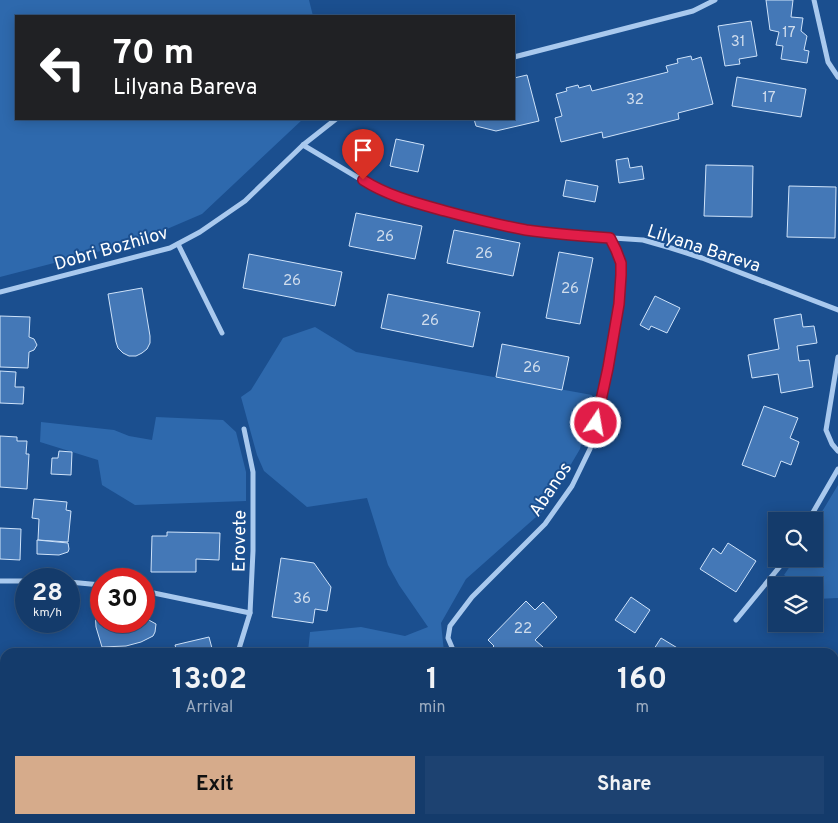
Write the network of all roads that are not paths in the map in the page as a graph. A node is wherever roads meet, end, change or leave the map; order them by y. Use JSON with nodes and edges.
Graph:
{"nodes":[{"id":1,"x":715,"y":0,"type":"edge"},
{"id":2,"x":814,"y":0,"type":"edge"},
{"id":3,"x":515,"y":57,"type":"edge"},
{"id":4,"x":838,"y":77,"type":"edge"},
{"id":5,"x":335,"y":120,"type":"edge"},
{"id":6,"x":304,"y":145,"type":"junction"},
{"id":7,"x":610,"y":238,"type":"junction"},
{"id":8,"x":178,"y":244,"type":"junction"},
{"id":9,"x":0,"y":292,"type":"edge"},
{"id":10,"x":838,"y":310,"type":"edge"},
{"id":11,"x":222,"y":333,"type":"dead end"},
{"id":12,"x":838,"y":357,"type":"edge"},
{"id":13,"x":244,"y":429,"type":"dead end"},
{"id":14,"x":838,"y":451,"type":"edge"},
{"id":15,"x":838,"y":468,"type":"edge"},
{"id":16,"x":813,"y":512,"type":"edge"},
{"id":17,"x":779,"y":567,"type":"edge"},
{"id":18,"x":0,"y":581,"type":"edge"},
{"id":19,"x":15,"y":581,"type":"edge"},
{"id":20,"x":155,"y":593,"type":"edge"},
{"id":21,"x":250,"y":612,"type":"junction"},
{"id":22,"x":736,"y":620,"type":"dead end"},
{"id":23,"x":239,"y":648,"type":"edge"},
{"id":24,"x":452,"y":648,"type":"edge"}],
"edges":[{"from":1,"to":3,"type":"street"},
{"from":2,"to":4,"type":"street"},
{"from":5,"to":6,"type":"street","name":"Dobri Bozhilov"},
{"from":6,"to":7,"type":"street","name":"Lilyana Bareva"},
{"from":6,"to":8,"type":"street","name":"Dobri Bozhilov"},
{"from":7,"to":10,"type":"street","name":"Lilyana Bareva"},
{"from":7,"to":24,"type":"street","name":"Abanos"},
{"from":8,"to":9,"type":"street","name":"Dobri Bozhilov"},
{"from":8,"to":11,"type":"street"},
{"from":12,"to":14,"type":"street"},
{"from":13,"to":21,"type":"street","name":"Erovete"},
{"from":15,"to":16,"type":"street"},
{"from":17,"to":22,"type":"street"},
{"from":18,"to":19,"type":"street"},
{"from":20,"to":21,"type":"street"},
{"from":21,"to":23,"type":"street","name":"Erovete"}]}
